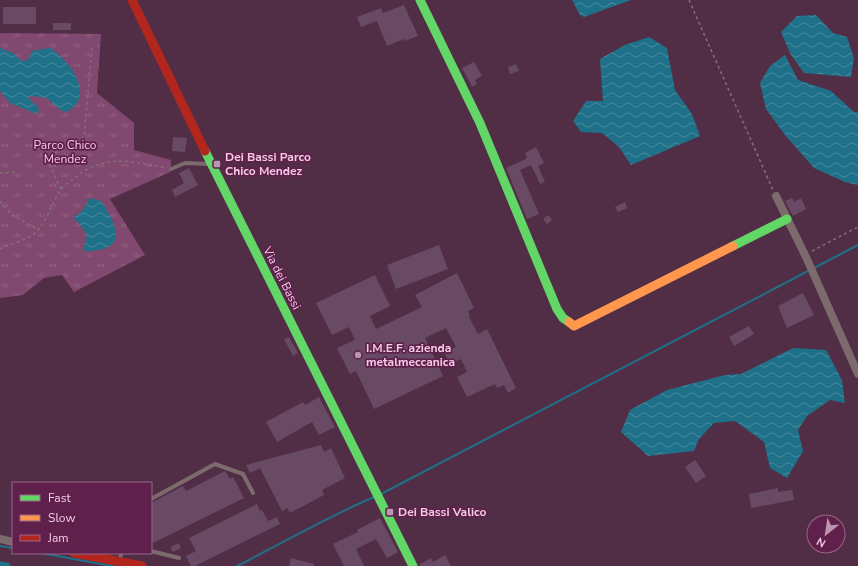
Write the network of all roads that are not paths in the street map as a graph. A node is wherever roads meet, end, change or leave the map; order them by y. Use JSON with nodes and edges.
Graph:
{"nodes":[{"id":1,"x":132,"y":0,"type":"edge"},
{"id":2,"x":420,"y":0,"type":"edge"},
{"id":3,"x":211,"y":164,"type":"junction"},
{"id":4,"x":171,"y":169,"type":"road end"},
{"id":5,"x":776,"y":196,"type":"road end"},
{"id":6,"x":787,"y":219,"type":"junction"},
{"id":7,"x":858,"y":374,"type":"edge"},
{"id":8,"x":253,"y":493,"type":"dead end"},
{"id":9,"x":152,"y":498,"type":"edge"},
{"id":10,"x":0,"y":539,"type":"edge"},
{"id":11,"x":12,"y":542,"type":"edge"},
{"id":12,"x":152,"y":552,"type":"edge"},
{"id":13,"x":86,"y":554,"type":"edge"},
{"id":14,"x":120,"y":557,"type":"edge"},
{"id":15,"x":179,"y":558,"type":"dead end"},
{"id":16,"x":142,"y":566,"type":"edge"},
{"id":17,"x":413,"y":566,"type":"edge"}],
"edges":[{"from":1,"to":3,"type":"street","name":"Via dei Bassi"},
{"from":2,"to":6,"type":"street"},
{"from":3,"to":4,"type":"lane"},
{"from":3,"to":17,"type":"street","name":"Via dei Bassi"},
{"from":5,"to":6,"type":"street"},
{"from":6,"to":7,"type":"street"},
{"from":8,"to":9,"type":"lane"},
{"from":10,"to":11,"type":"street"},
{"from":12,"to":15,"type":"lane"},
{"from":13,"to":14,"type":"street"},
{"from":14,"to":16,"type":"street"}]}
